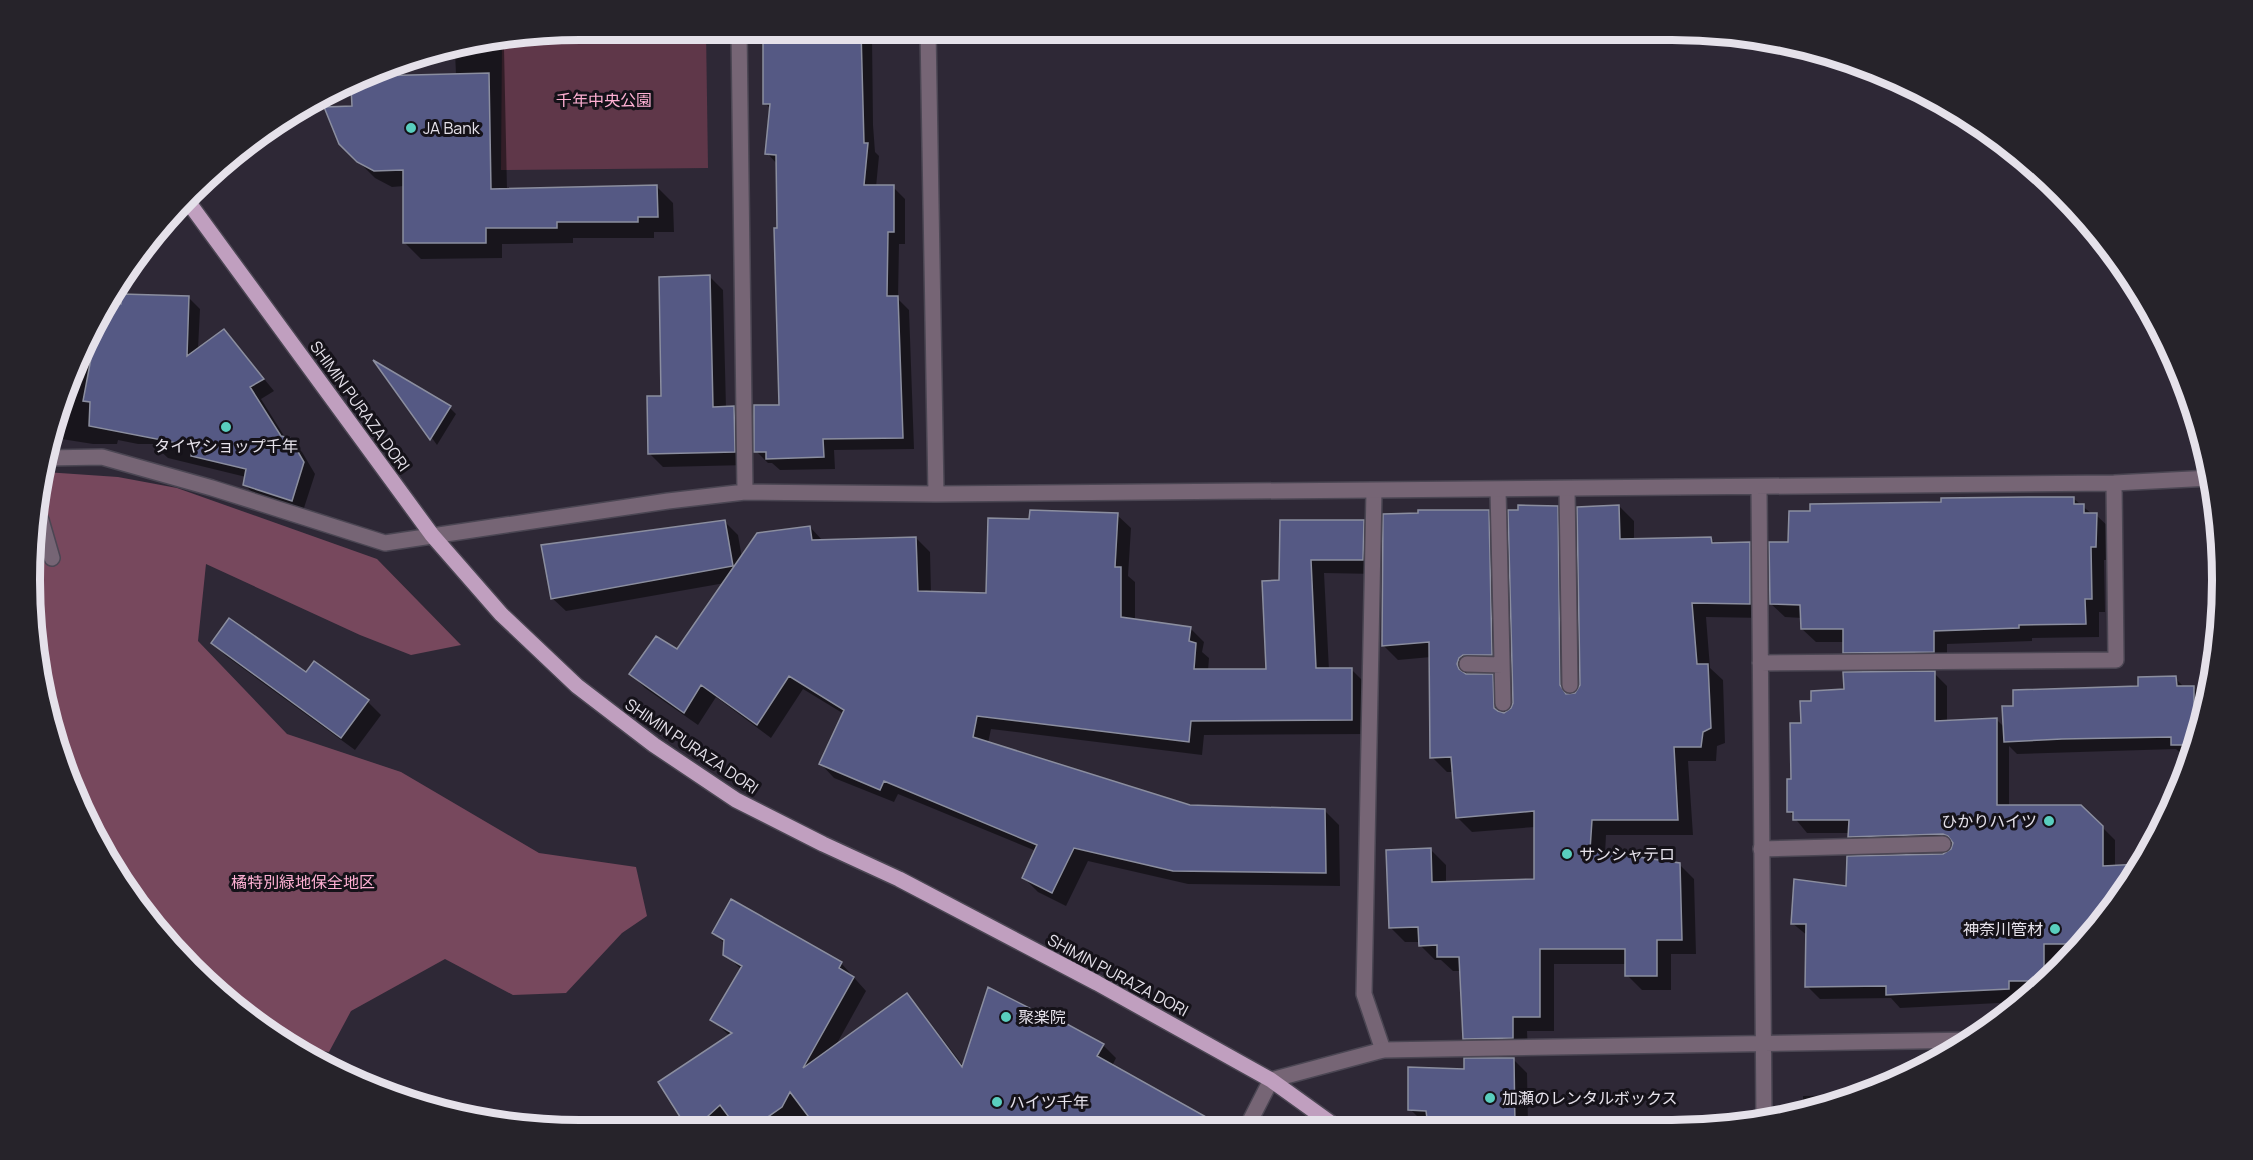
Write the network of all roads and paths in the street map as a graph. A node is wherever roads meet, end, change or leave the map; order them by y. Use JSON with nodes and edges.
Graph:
{"nodes":[{"id":1,"x":739,"y":40,"type":"edge"},
{"id":2,"x":928,"y":40,"type":"edge"},
{"id":3,"x":192,"y":206,"type":"edge"},
{"id":4,"x":55,"y":458,"type":"edge"},
{"id":5,"x":2203,"y":478,"type":"edge"},
{"id":6,"x":2114,"y":483,"type":"junction"},
{"id":7,"x":1759,"y":487,"type":"junction"},
{"id":8,"x":1567,"y":489,"type":"junction"},
{"id":9,"x":1498,"y":490,"type":"junction"},
{"id":10,"x":1374,"y":491,"type":"junction"},
{"id":11,"x":745,"y":492,"type":"junction"},
{"id":12,"x":936,"y":494,"type":"junction"},
{"id":13,"x":43,"y":528,"type":"edge"},
{"id":14,"x":432,"y":536,"type":"junction"},
{"id":15,"x":52,"y":558,"type":"dead end"},
{"id":16,"x":1760,"y":663,"type":"junction"},
{"id":17,"x":1467,"y":664,"type":"dead end"},
{"id":18,"x":1502,"y":664,"type":"junction"},
{"id":19,"x":1570,"y":685,"type":"dead end"},
{"id":20,"x":1503,"y":703,"type":"dead end"},
{"id":21,"x":1943,"y":844,"type":"dead end"},
{"id":22,"x":1761,"y":849,"type":"junction"},
{"id":23,"x":1954,"y":1040,"type":"edge"},
{"id":24,"x":1762,"y":1045,"type":"junction"},
{"id":25,"x":1383,"y":1050,"type":"junction"},
{"id":26,"x":1270,"y":1080,"type":"junction"},
{"id":27,"x":1764,"y":1111,"type":"edge"},
{"id":28,"x":1250,"y":1120,"type":"edge"},
{"id":29,"x":1327,"y":1120,"type":"edge"}],
"edges":[{"from":1,"to":11,"type":"street"},
{"from":2,"to":12,"type":"street"},
{"from":3,"to":14,"type":"main road","name":"SHIMIN PURAZA DORI"},
{"from":4,"to":14,"type":"street"},
{"from":5,"to":6,"type":"street"},
{"from":6,"to":7,"type":"street"},
{"from":6,"to":16,"type":"street"},
{"from":7,"to":8,"type":"street"},
{"from":7,"to":16,"type":"street"},
{"from":8,"to":9,"type":"street"},
{"from":8,"to":19,"type":"street"},
{"from":9,"to":10,"type":"street"},
{"from":9,"to":18,"type":"street"},
{"from":10,"to":12,"type":"street"},
{"from":10,"to":25,"type":"street"},
{"from":11,"to":12,"type":"street"},
{"from":11,"to":14,"type":"street"},
{"from":13,"to":15,"type":"street"},
{"from":14,"to":26,"type":"main road","name":"SHIMIN PURAZA DORI"},
{"from":16,"to":22,"type":"street"},
{"from":17,"to":18,"type":"street"},
{"from":18,"to":20,"type":"street"},
{"from":21,"to":22,"type":"street"},
{"from":22,"to":24,"type":"street"},
{"from":23,"to":24,"type":"street"},
{"from":24,"to":25,"type":"street"},
{"from":24,"to":27,"type":"street"},
{"from":25,"to":26,"type":"street"},
{"from":26,"to":28,"type":"street"},
{"from":26,"to":29,"type":"main road","name":"SHIMIN PURAZA DORI"}]}
